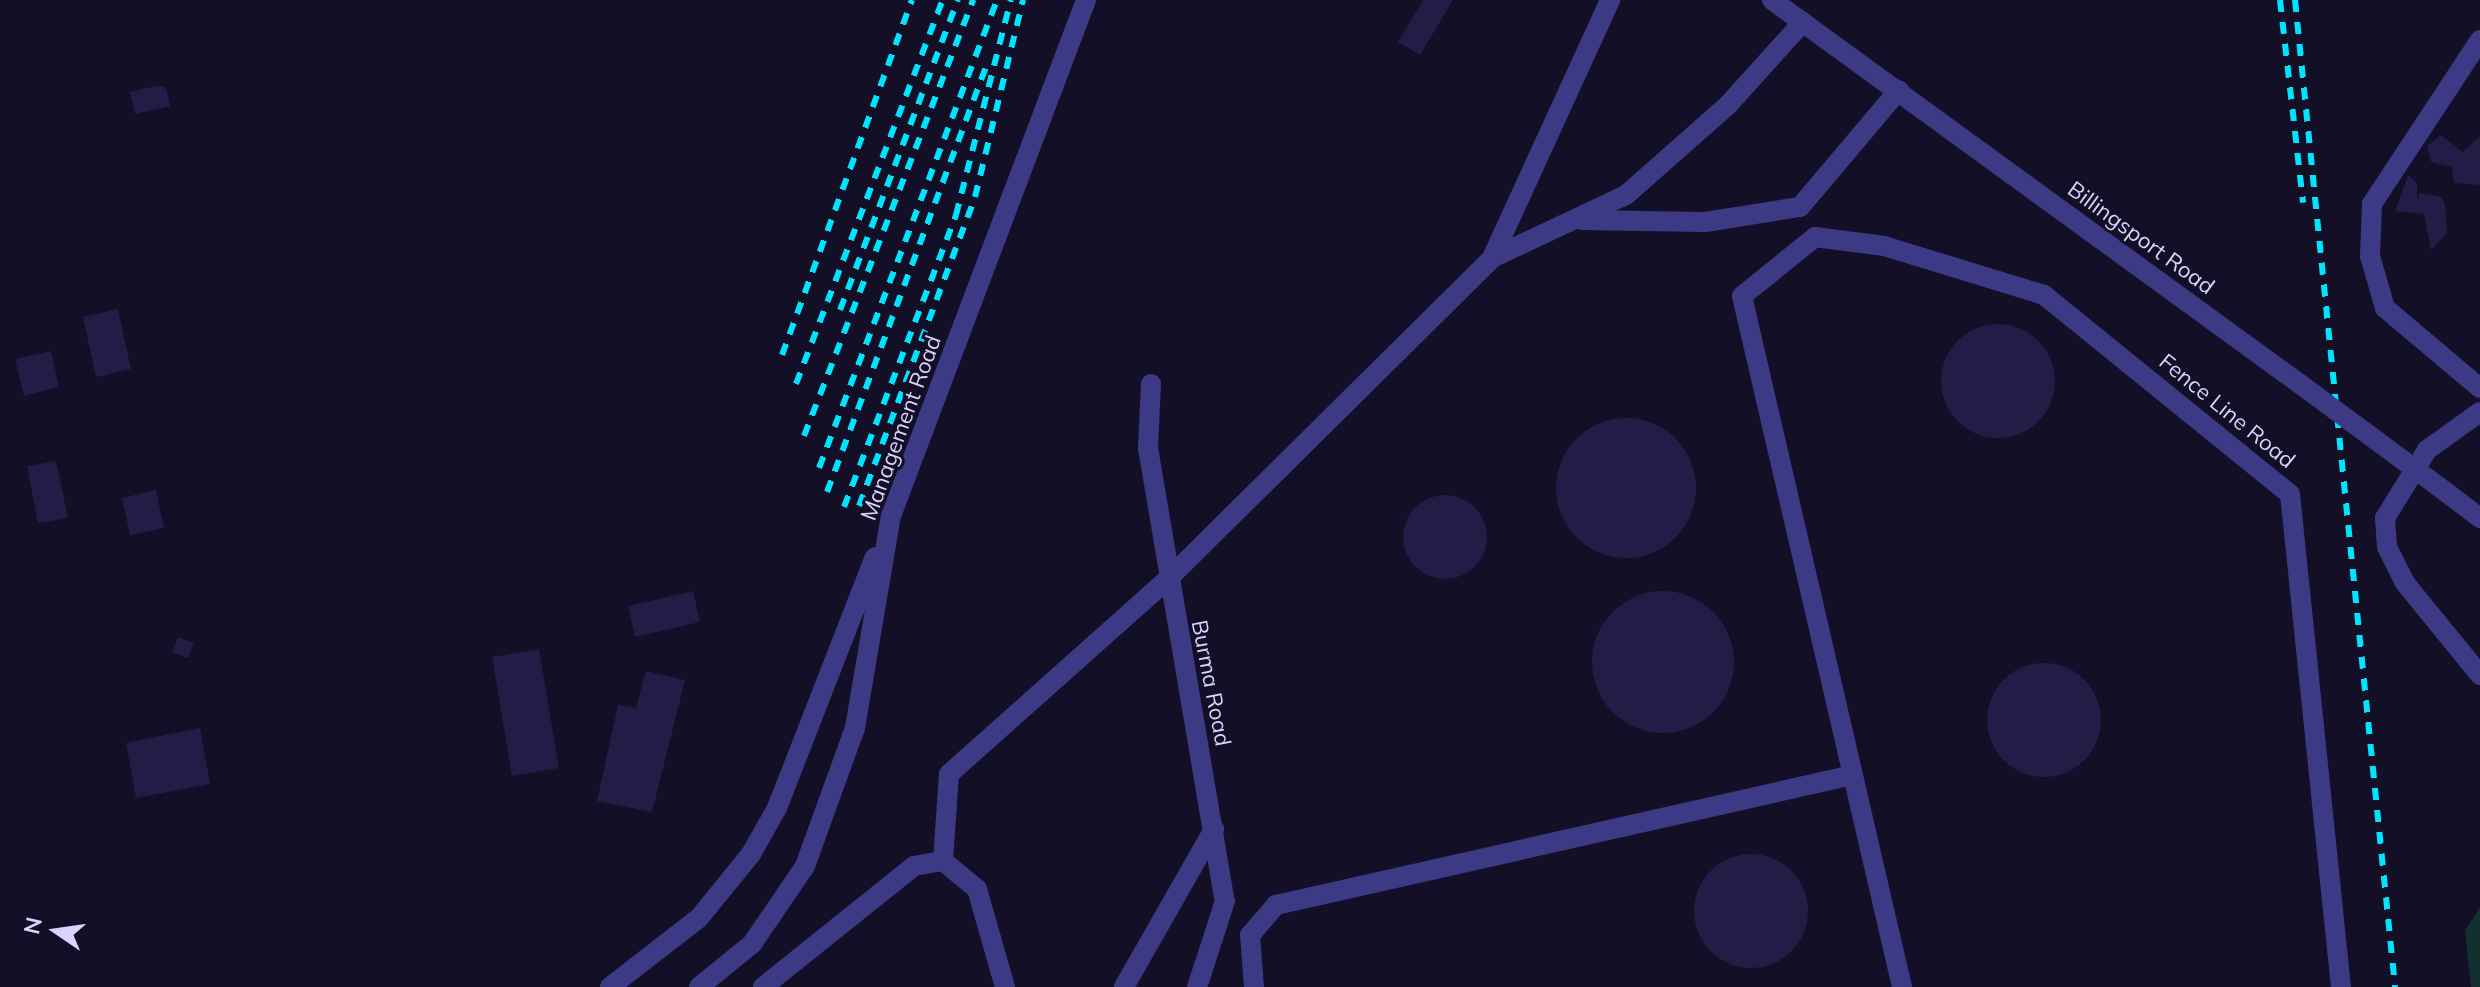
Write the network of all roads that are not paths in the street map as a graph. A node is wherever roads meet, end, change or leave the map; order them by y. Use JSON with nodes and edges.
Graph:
{"nodes":[{"id":1,"x":1086,"y":0,"type":"edge"},
{"id":2,"x":1772,"y":0,"type":"edge"},
{"id":3,"x":1599,"y":5,"type":"edge"},
{"id":4,"x":1803,"y":22,"type":"junction"},
{"id":5,"x":2480,"y":40,"type":"edge"},
{"id":6,"x":1899,"y":90,"type":"junction"},
{"id":7,"x":1573,"y":220,"type":"junction"},
{"id":8,"x":1492,"y":258,"type":"junction"},
{"id":9,"x":1151,"y":384,"type":"dead end"},
{"id":10,"x":2480,"y":388,"type":"edge"},
{"id":11,"x":2480,"y":412,"type":"edge"},
{"id":12,"x":891,"y":516,"type":"junction"},
{"id":13,"x":2480,"y":518,"type":"edge"},
{"id":14,"x":1167,"y":580,"type":"junction"},
{"id":15,"x":2480,"y":675,"type":"edge"},
{"id":16,"x":1853,"y":775,"type":"junction"},
{"id":17,"x":1214,"y":829,"type":"junction"},
{"id":18,"x":943,"y":861,"type":"junction"},
{"id":19,"x":610,"y":987,"type":"edge"},
{"id":20,"x":699,"y":987,"type":"edge"},
{"id":21,"x":763,"y":987,"type":"edge"},
{"id":22,"x":1005,"y":987,"type":"edge"},
{"id":23,"x":1124,"y":987,"type":"edge"},
{"id":24,"x":1197,"y":987,"type":"edge"},
{"id":25,"x":1254,"y":987,"type":"edge"},
{"id":26,"x":1902,"y":987,"type":"edge"},
{"id":27,"x":2341,"y":987,"type":"edge"}],
"edges":[{"from":1,"to":12,"type":"street","name":"Management Road"},
{"from":2,"to":4,"type":"street","name":"Billingsport Road"},
{"from":3,"to":8,"type":"street"},
{"from":4,"to":6,"type":"street","name":"Billingsport Road"},
{"from":4,"to":7,"type":"street"},
{"from":5,"to":10,"type":"street"},
{"from":6,"to":7,"type":"street"},
{"from":6,"to":13,"type":"street","name":"Billingsport Road","bridge":true},
{"from":7,"to":8,"type":"street"},
{"from":8,"to":14,"type":"street"},
{"from":9,"to":14,"type":"street","name":"Burma Road"},
{"from":11,"to":15,"type":"street"},
{"from":12,"to":19,"type":"street"},
{"from":12,"to":20,"type":"street","name":"Management Road"},
{"from":14,"to":17,"type":"street","name":"Burma Road"},
{"from":14,"to":18,"type":"street"},
{"from":16,"to":25,"type":"street"},
{"from":16,"to":26,"type":"street"},
{"from":16,"to":27,"type":"street","name":"Fence Line Road"},
{"from":17,"to":23,"type":"street"},
{"from":17,"to":24,"type":"street","name":"Burma Road"},
{"from":18,"to":21,"type":"street"},
{"from":18,"to":22,"type":"street"}]}
